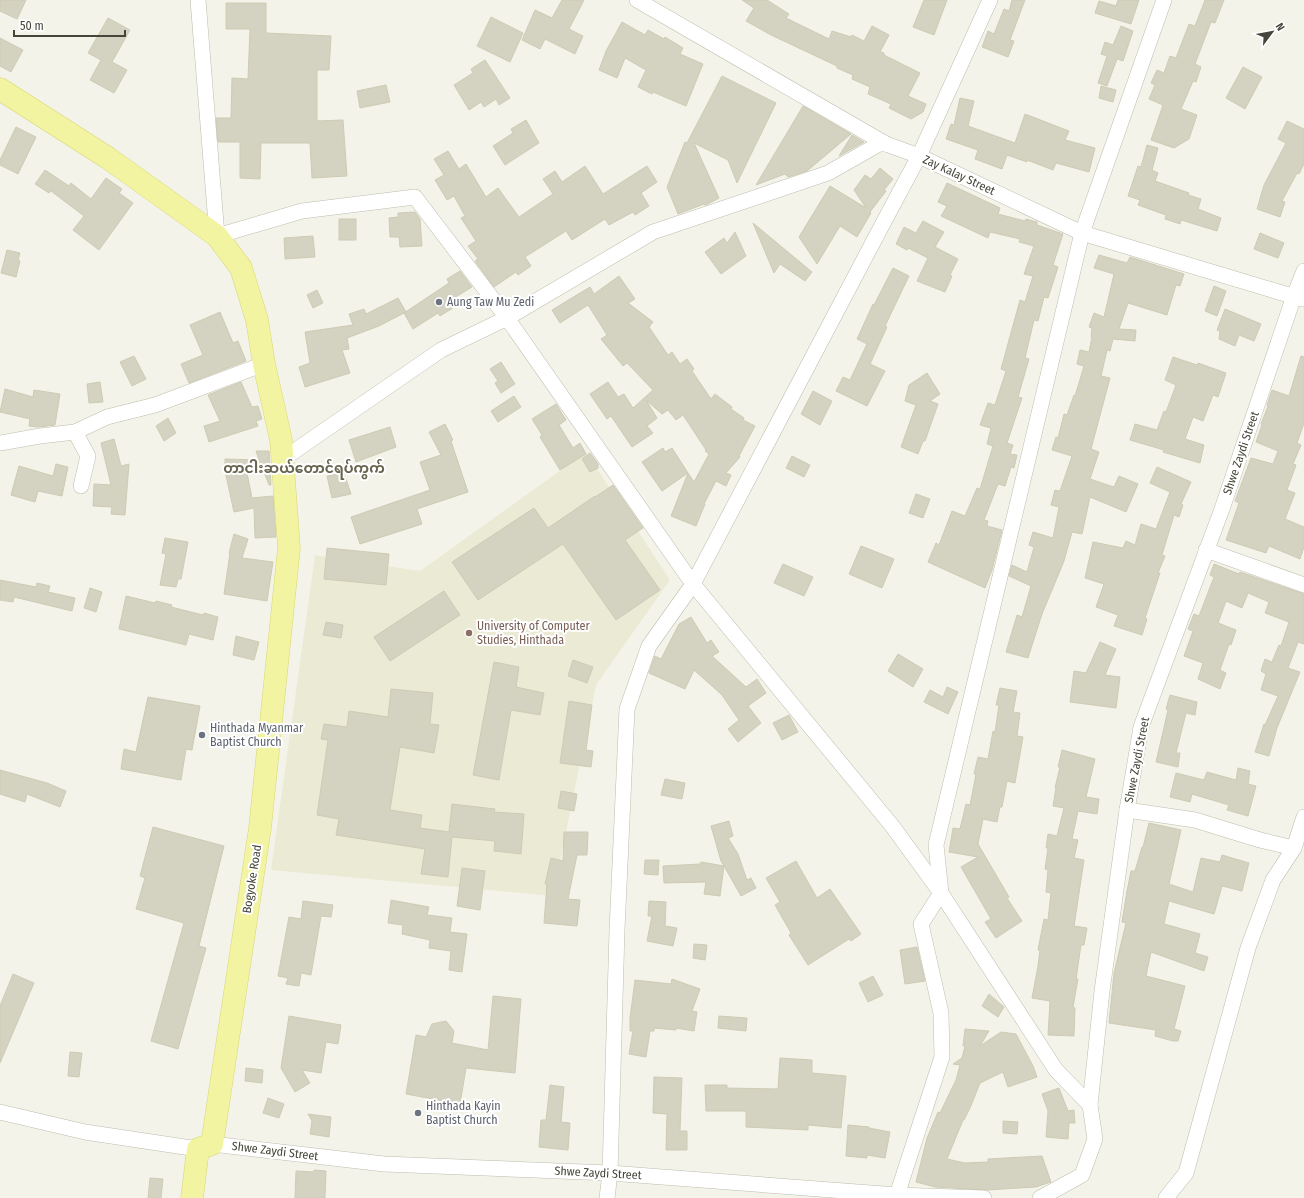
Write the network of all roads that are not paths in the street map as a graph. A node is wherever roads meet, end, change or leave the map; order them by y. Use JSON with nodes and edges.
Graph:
{"nodes":[{"id":1,"x":198,"y":0,"type":"edge"},
{"id":2,"x":637,"y":0,"type":"edge"},
{"id":3,"x":990,"y":0,"type":"edge"},
{"id":4,"x":1164,"y":0,"type":"edge"},
{"id":5,"x":1,"y":94,"type":"edge"},
{"id":6,"x":886,"y":144,"type":"junction"},
{"id":7,"x":919,"y":156,"type":"junction"},
{"id":8,"x":1082,"y":233,"type":"junction"},
{"id":9,"x":217,"y":236,"type":"junction"},
{"id":10,"x":1304,"y":271,"type":"edge"},
{"id":11,"x":1299,"y":298,"type":"edge"},
{"id":12,"x":507,"y":318,"type":"junction"},
{"id":13,"x":264,"y":364,"type":"junction"},
{"id":14,"x":74,"y":432,"type":"junction"},
{"id":15,"x":0,"y":443,"type":"edge"},
{"id":16,"x":283,"y":459,"type":"junction"},
{"id":17,"x":82,"y":486,"type":"dead end"},
{"id":18,"x":1206,"y":550,"type":"junction"},
{"id":19,"x":693,"y":584,"type":"junction"},
{"id":20,"x":1304,"y":585,"type":"edge"},
{"id":21,"x":1127,"y":810,"type":"junction"},
{"id":22,"x":1304,"y":818,"type":"edge"},
{"id":23,"x":1294,"y":848,"type":"junction"},
{"id":24,"x":941,"y":893,"type":"junction"},
{"id":25,"x":1090,"y":1105,"type":"junction"},
{"id":26,"x":0,"y":1112,"type":"edge"},
{"id":27,"x":205,"y":1146,"type":"junction"},
{"id":28,"x":610,"y":1173,"type":"junction"},
{"id":29,"x":897,"y":1195,"type":"junction"},
{"id":30,"x":192,"y":1198,"type":"edge"},
{"id":31,"x":607,"y":1198,"type":"edge"},
{"id":32,"x":984,"y":1198,"type":"edge"},
{"id":33,"x":1040,"y":1198,"type":"edge"},
{"id":34,"x":1166,"y":1198,"type":"edge"}],
"edges":[{"from":1,"to":9,"type":"street"},
{"from":2,"to":6,"type":"street","name":"Zay Kalay Street"},
{"from":3,"to":7,"type":"street"},
{"from":4,"to":8,"type":"street"},
{"from":5,"to":9,"type":"main road","name":"Bogyoke Road"},
{"from":6,"to":7,"type":"street","name":"Zay Kalay Street"},
{"from":6,"to":12,"type":"street"},
{"from":7,"to":8,"type":"street","name":"Zay Kalay Street"},
{"from":7,"to":19,"type":"street"},
{"from":8,"to":11,"type":"street","name":"Zay Kalay Street"},
{"from":8,"to":24,"type":"street"},
{"from":9,"to":12,"type":"street"},
{"from":9,"to":13,"type":"main road","name":"Bogyoke Road"},
{"from":10,"to":11,"type":"street","name":"Shwe Zaydi Street"},
{"from":11,"to":18,"type":"street","name":"Shwe Zaydi Street"},
{"from":12,"to":16,"type":"street"},
{"from":12,"to":19,"type":"street"},
{"from":13,"to":14,"type":"street"},
{"from":13,"to":16,"type":"main road","name":"Bogyoke Road"},
{"from":14,"to":15,"type":"street"},
{"from":14,"to":17,"type":"street"},
{"from":16,"to":27,"type":"main road","name":"Bogyoke Road"},
{"from":18,"to":20,"type":"street"},
{"from":18,"to":21,"type":"street","name":"Shwe Zaydi Street"},
{"from":19,"to":24,"type":"street"},
{"from":19,"to":28,"type":"street"},
{"from":21,"to":23,"type":"street"},
{"from":21,"to":25,"type":"street","name":"Shwe Zaydi Street"},
{"from":22,"to":23,"type":"street"},
{"from":23,"to":34,"type":"street"},
{"from":24,"to":25,"type":"street"},
{"from":24,"to":29,"type":"street"},
{"from":25,"to":33,"type":"street","name":"Shwe Zaydi Street"},
{"from":26,"to":27,"type":"street","name":"Shwe Zaydi Street"},
{"from":27,"to":28,"type":"street","name":"Shwe Zaydi Street"},
{"from":27,"to":30,"type":"main road","name":"Bogyoke Road"},
{"from":28,"to":29,"type":"street","name":"Shwe Zaydi Street"},
{"from":28,"to":31,"type":"street"},
{"from":29,"to":32,"type":"street","name":"Shwe Zaydi Street"}]}
